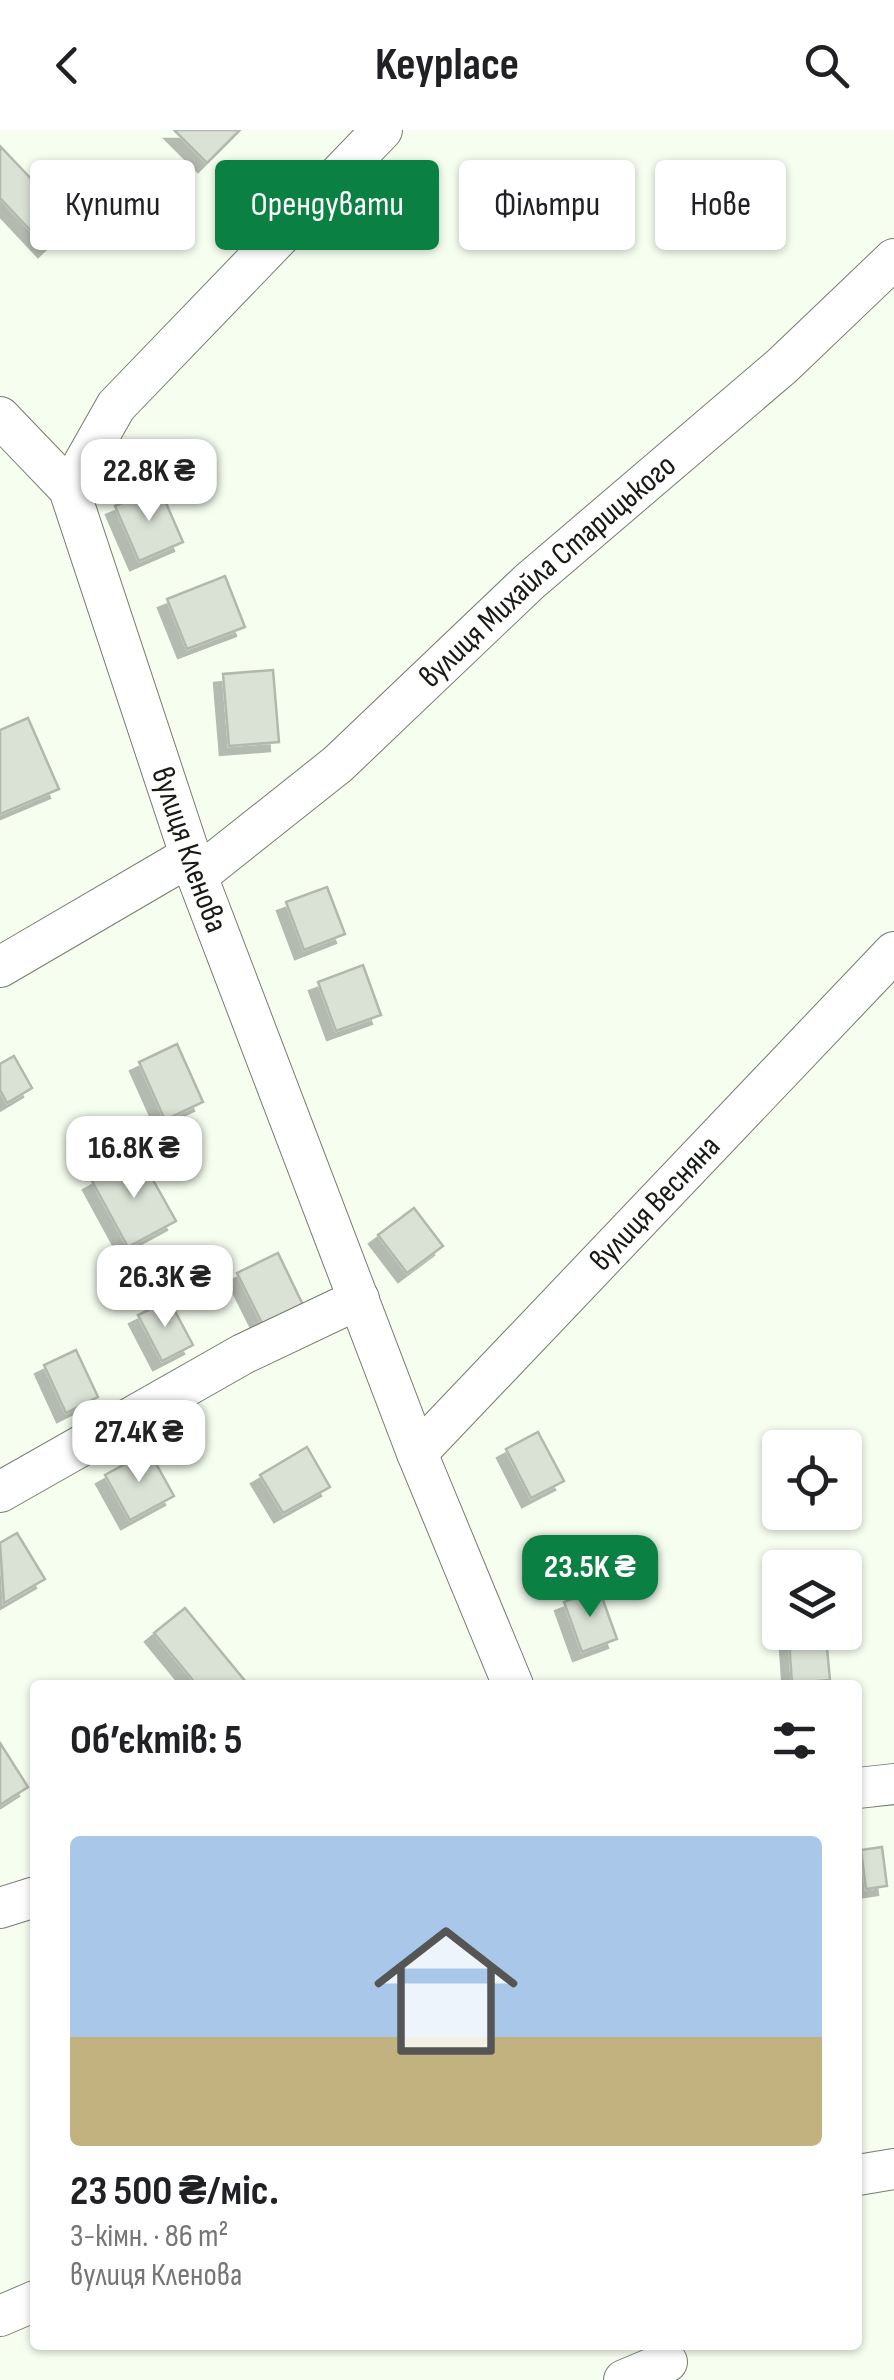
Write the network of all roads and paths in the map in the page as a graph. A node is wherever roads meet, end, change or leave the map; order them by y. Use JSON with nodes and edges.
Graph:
{"nodes":[{"id":1,"x":382,"y":130,"type":"edge"},
{"id":2,"x":894,"y":259,"type":"edge"},
{"id":3,"x":0,"y":417,"type":"edge"},
{"id":4,"x":17,"y":459,"type":"edge"},
{"id":5,"x":69,"y":489,"type":"junction"},
{"id":6,"x":194,"y":866,"type":"junction"},
{"id":7,"x":894,"y":952,"type":"edge"},
{"id":8,"x":0,"y":967,"type":"edge"},
{"id":9,"x":359,"y":1299,"type":"junction"},
{"id":10,"x":417,"y":1453,"type":"junction"},
{"id":11,"x":0,"y":1492,"type":"edge"},
{"id":12,"x":512,"y":1680,"type":"edge"},
{"id":13,"x":894,"y":1784,"type":"edge"},
{"id":14,"x":862,"y":1788,"type":"edge"},
{"id":15,"x":30,"y":1899,"type":"edge"},
{"id":16,"x":0,"y":1908,"type":"edge"},
{"id":17,"x":894,"y":2169,"type":"edge"},
{"id":18,"x":862,"y":2173,"type":"edge"},
{"id":19,"x":30,"y":2304,"type":"edge"},
{"id":20,"x":0,"y":2316,"type":"edge"},
{"id":21,"x":667,"y":2362,"type":"edge"},
{"id":22,"x":624,"y":2380,"type":"edge"}],
"edges":[{"from":1,"to":5,"type":"street"},
{"from":2,"to":6,"type":"street","name":"вулиця Михайла Старицького"},
{"from":3,"to":4,"type":"street","name":"вулиця Кленова"},
{"from":4,"to":5,"type":"street","name":"вулиця Кленова"},
{"from":5,"to":6,"type":"street","name":"вулиця Кленова"},
{"from":6,"to":8,"type":"street","name":"вулиця Михайла Старицького"},
{"from":6,"to":9,"type":"street","name":"вулиця Кленова"},
{"from":7,"to":10,"type":"street","name":"вулиця Весняна"},
{"from":9,"to":10,"type":"street","name":"вулиця Кленова"},
{"from":9,"to":11,"type":"street"},
{"from":10,"to":12,"type":"street","name":"вулиця Кленова"},
{"from":13,"to":14,"type":"street"},
{"from":15,"to":16,"type":"street"},
{"from":17,"to":18,"type":"street"},
{"from":19,"to":20,"type":"street"},
{"from":21,"to":22,"type":"street"}]}
